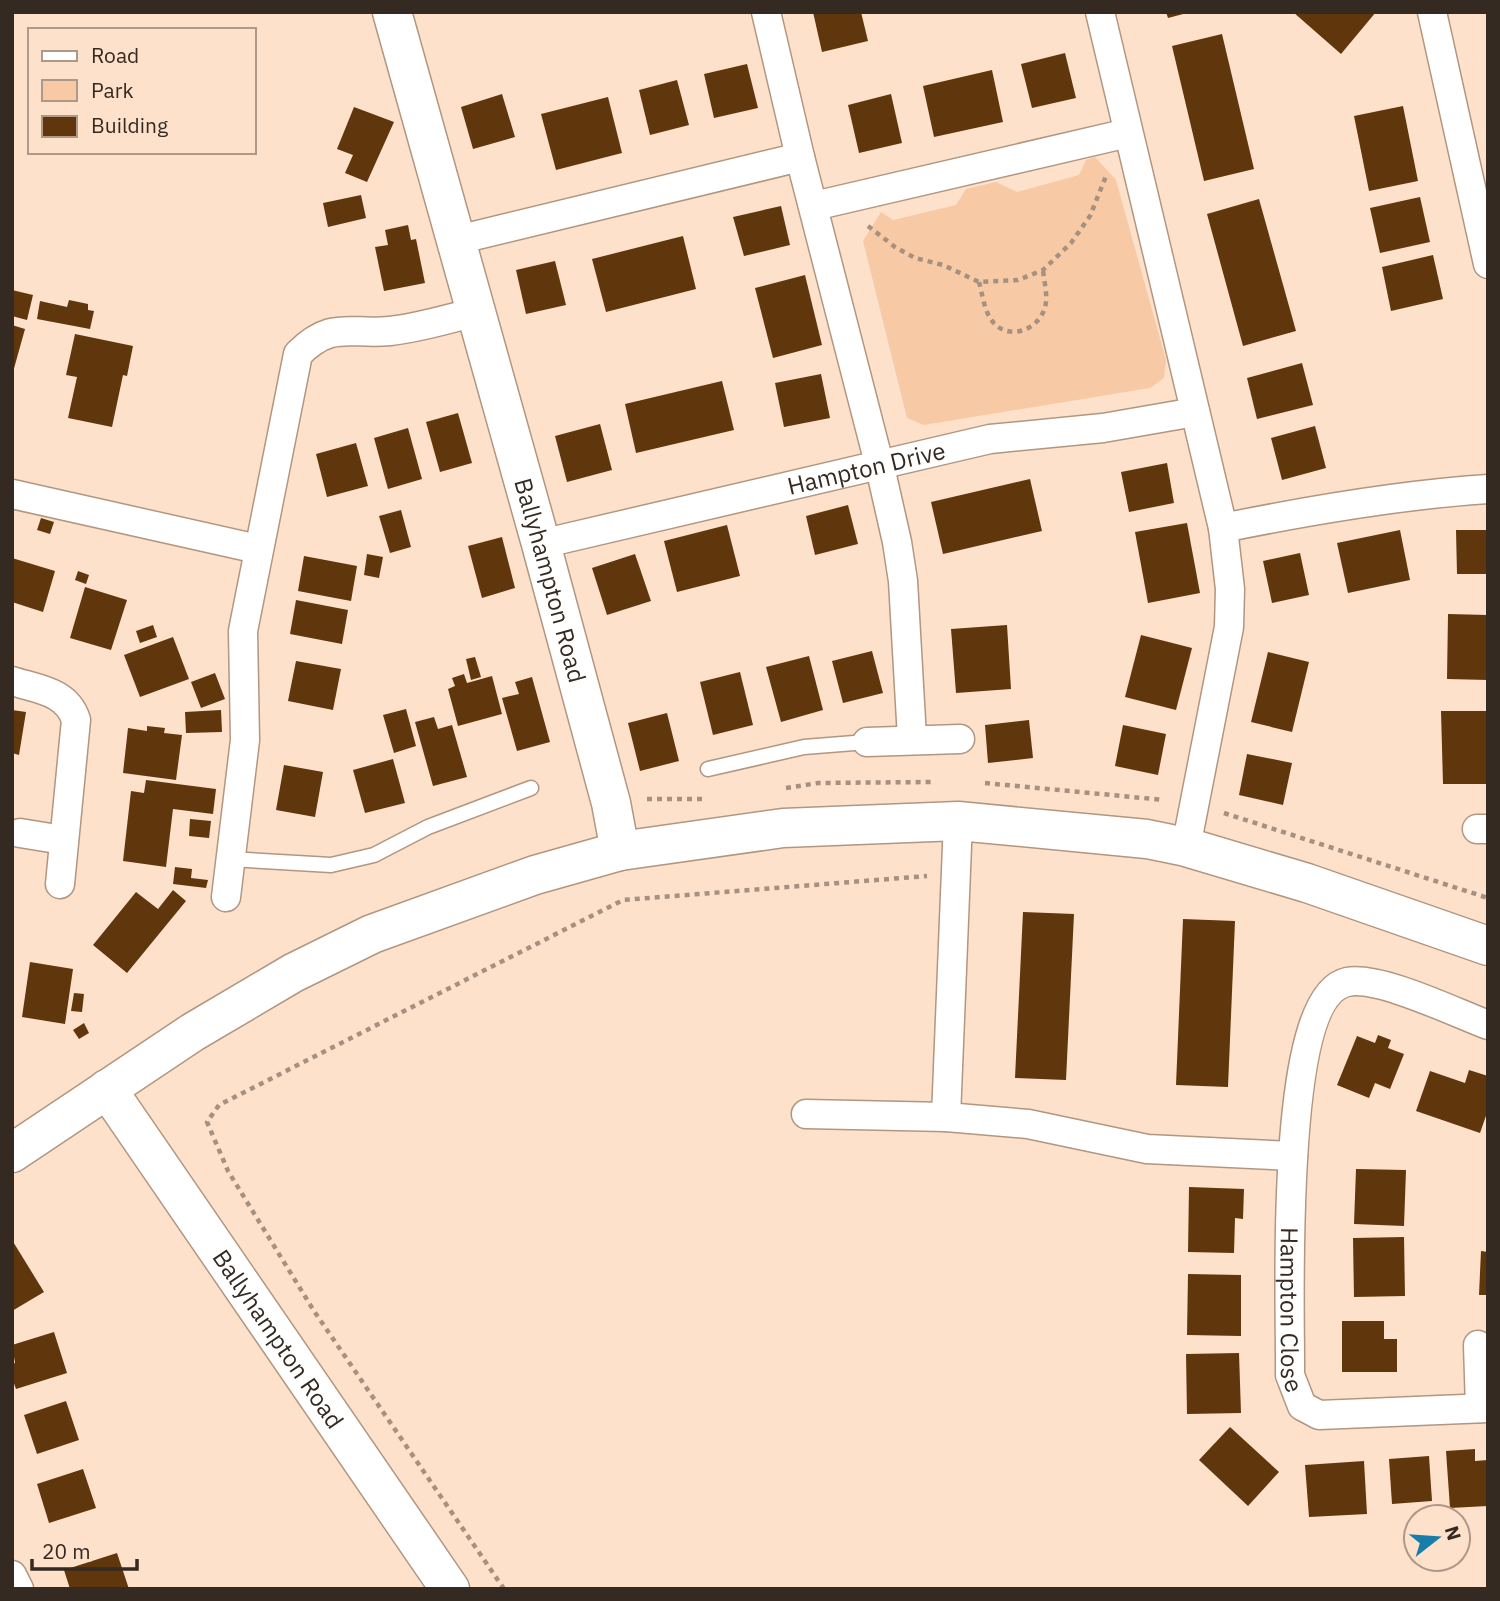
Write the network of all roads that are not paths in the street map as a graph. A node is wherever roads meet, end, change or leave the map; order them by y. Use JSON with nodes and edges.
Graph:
{"nodes":[{"id":1,"x":392,"y":12,"type":"edge"},
{"id":2,"x":766,"y":12,"type":"edge"},
{"id":3,"x":1100,"y":12,"type":"edge"},
{"id":4,"x":1432,"y":12,"type":"edge"},
{"id":5,"x":1130,"y":143,"type":"junction"},
{"id":6,"x":800,"y":157,"type":"junction"},
{"id":7,"x":821,"y":204,"type":"junction"},
{"id":8,"x":457,"y":240,"type":"junction"},
{"id":9,"x":1488,"y":264,"type":"edge"},
{"id":10,"x":476,"y":312,"type":"junction"},
{"id":11,"x":1195,"y":412,"type":"junction"},
{"id":12,"x":880,"y":467,"type":"junction"},
{"id":13,"x":1488,"y":489,"type":"edge"},
{"id":14,"x":12,"y":494,"type":"edge"},
{"id":15,"x":1223,"y":528,"type":"junction"},
{"id":16,"x":541,"y":544,"type":"junction"},
{"id":17,"x":258,"y":549,"type":"junction"},
{"id":18,"x":12,"y":681,"type":"edge"},
{"id":19,"x":912,"y":738,"type":"junction"},
{"id":20,"x":960,"y":739,"type":"dead end"},
{"id":21,"x":867,"y":742,"type":"joint"},
{"id":22,"x":708,"y":769,"type":"dead end"},
{"id":23,"x":531,"y":788,"type":"dead end"},
{"id":24,"x":958,"y":821,"type":"junction"},
{"id":25,"x":20,"y":833,"type":"dead end"},
{"id":26,"x":63,"y":840,"type":"junction"},
{"id":27,"x":1186,"y":847,"type":"junction"},
{"id":28,"x":620,"y":851,"type":"junction"},
{"id":29,"x":230,"y":859,"type":"junction"},
{"id":30,"x":60,"y":884,"type":"dead end"},
{"id":31,"x":226,"y":897,"type":"dead end"},
{"id":32,"x":1488,"y":946,"type":"edge"},
{"id":33,"x":1488,"y":1025,"type":"edge"},
{"id":34,"x":107,"y":1089,"type":"junction"},
{"id":35,"x":806,"y":1114,"type":"dead end"},
{"id":36,"x":946,"y":1117,"type":"junction"},
{"id":37,"x":12,"y":1153,"type":"edge"},
{"id":38,"x":1293,"y":1156,"type":"junction"},
{"id":39,"x":1478,"y":1345,"type":"dead end"},
{"id":40,"x":1484,"y":1408,"type":"edge"},
{"id":41,"x":12,"y":1575,"type":"edge"},
{"id":42,"x":19,"y":1589,"type":"edge"},
{"id":43,"x":450,"y":1589,"type":"edge"}],
"edges":[{"from":1,"to":8,"type":"street","name":"Ballyhampton Road"},
{"from":2,"to":6,"type":"street"},
{"from":3,"to":5,"type":"street"},
{"from":4,"to":9,"type":"street"},
{"from":5,"to":7,"type":"street"},
{"from":5,"to":11,"type":"street"},
{"from":6,"to":7,"type":"street"},
{"from":6,"to":8,"type":"street"},
{"from":7,"to":12,"type":"street"},
{"from":8,"to":10,"type":"street","name":"Ballyhampton Road"},
{"from":10,"to":16,"type":"street","name":"Ballyhampton Road"},
{"from":10,"to":17,"type":"street"},
{"from":11,"to":12,"type":"street","name":"Hampton Drive"},
{"from":11,"to":15,"type":"street"},
{"from":12,"to":16,"type":"street","name":"Hampton Drive"},
{"from":12,"to":19,"type":"street"},
{"from":13,"to":15,"type":"street"},
{"from":14,"to":17,"type":"street"},
{"from":15,"to":27,"type":"street"},
{"from":16,"to":28,"type":"street","name":"Ballyhampton Road"},
{"from":17,"to":29,"type":"street"},
{"from":18,"to":26,"type":"street"},
{"from":19,"to":20,"type":"street"},
{"from":19,"to":21,"type":"street"},
{"from":21,"to":22,"type":"lane"},
{"from":23,"to":29,"type":"lane"},
{"from":24,"to":27,"type":"street"},
{"from":24,"to":28,"type":"street"},
{"from":24,"to":36,"type":"street"},
{"from":25,"to":26,"type":"street"},
{"from":26,"to":30,"type":"street"},
{"from":27,"to":32,"type":"street"},
{"from":28,"to":34,"type":"street"},
{"from":29,"to":31,"type":"street"},
{"from":33,"to":38,"type":"street","name":"Hampton Close"},
{"from":34,"to":37,"type":"street"},
{"from":34,"to":43,"type":"street","name":"Ballyhampton Road"},
{"from":35,"to":36,"type":"street"},
{"from":36,"to":38,"type":"street"},
{"from":38,"to":40,"type":"street","name":"Hampton Close"},
{"from":39,"to":40,"type":"street","name":"Hampton Close"},
{"from":41,"to":42,"type":"street"}]}
